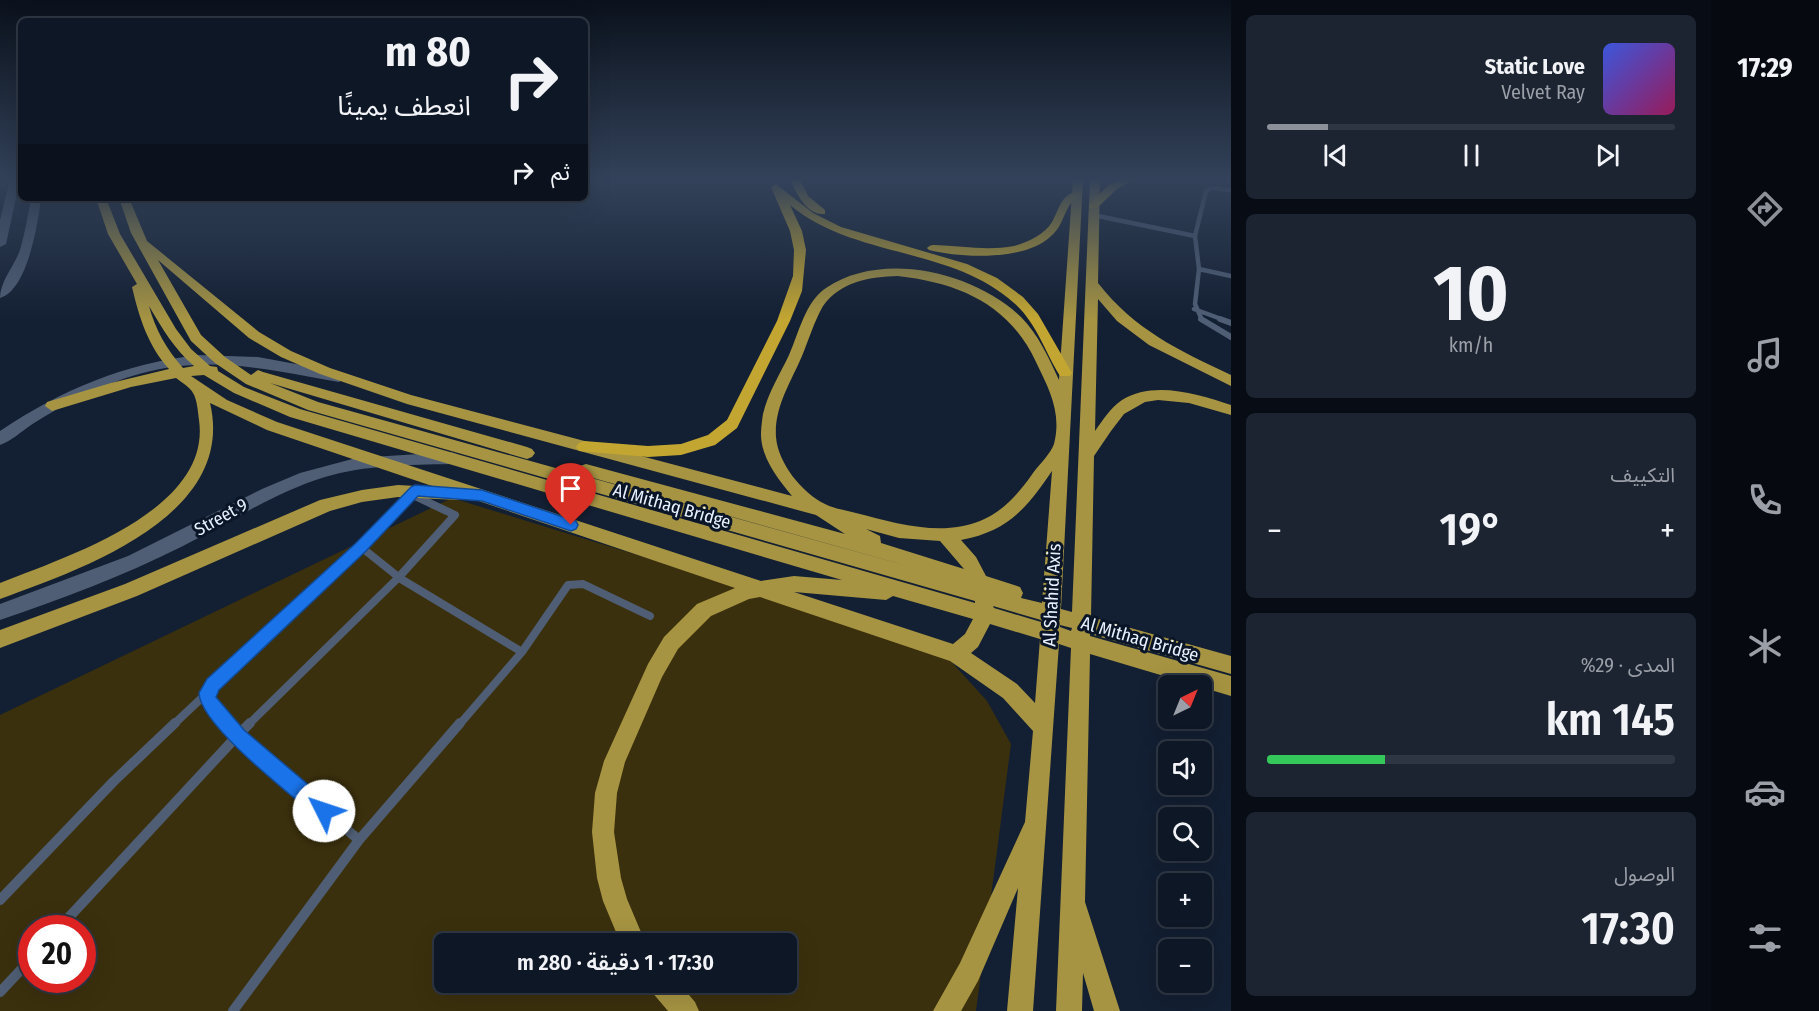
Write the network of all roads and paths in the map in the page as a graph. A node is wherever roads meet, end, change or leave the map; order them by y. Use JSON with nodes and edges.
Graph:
{"nodes":[{"id":1,"x":4,"y":226,"type":"edge"},
{"id":2,"x":32,"y":226,"type":"edge"},
{"id":3,"x":111,"y":226,"type":"edge"},
{"id":4,"x":134,"y":226,"type":"edge"},
{"id":5,"x":794,"y":226,"type":"edge"},
{"id":6,"x":829,"y":226,"type":"edge"},
{"id":7,"x":850,"y":226,"type":"edge"},
{"id":8,"x":1054,"y":226,"type":"edge"},
{"id":9,"x":1074,"y":226,"type":"edge"},
{"id":10,"x":1093,"y":226,"type":"edge"},
{"id":11,"x":1156,"y":226,"type":"edge"},
{"id":12,"x":1197,"y":226,"type":"edge"},
{"id":13,"x":1195,"y":236,"type":"junction"},
{"id":14,"x":141,"y":240,"type":"junction"},
{"id":15,"x":0,"y":244,"type":"edge"},
{"id":16,"x":1198,"y":269,"type":"junction"},
{"id":17,"x":137,"y":274,"type":"junction"},
{"id":18,"x":1231,"y":276,"type":"edge"},
{"id":19,"x":1091,"y":282,"type":"junction"},
{"id":20,"x":0,"y":294,"type":"edge"},
{"id":21,"x":1194,"y":309,"type":"junction"},
{"id":22,"x":1231,"y":322,"type":"edge"},
{"id":23,"x":1231,"y":337,"type":"edge"},
{"id":24,"x":1065,"y":373,"type":"junction"},
{"id":25,"x":346,"y":379,"type":"junction"},
{"id":26,"x":1231,"y":381,"type":"edge"},
{"id":27,"x":200,"y":390,"type":"junction"},
{"id":28,"x":52,"y":406,"type":"junction"},
{"id":29,"x":1063,"y":407,"type":"junction"},
{"id":30,"x":1231,"y":410,"type":"edge"},
{"id":31,"x":0,"y":425,"type":"edge"},
{"id":32,"x":0,"y":440,"type":"edge"},
{"id":33,"x":584,"y":447,"type":"junction"},
{"id":34,"x":1061,"y":447,"type":"junction"},
{"id":35,"x":1086,"y":456,"type":"junction"},
{"id":36,"x":451,"y":458,"type":"junction"},
{"id":37,"x":414,"y":493,"type":"junction"},
{"id":38,"x":482,"y":495,"type":"junction"},
{"id":39,"x":945,"y":535,"type":"junction"},
{"id":40,"x":361,"y":547,"type":"junction"},
{"id":41,"x":908,"y":558,"type":"junction"},
{"id":42,"x":399,"y":577,"type":"junction"},
{"id":43,"x":0,"y":591,"type":"edge"},
{"id":44,"x":926,"y":596,"type":"junction"},
{"id":45,"x":0,"y":612,"type":"edge"},
{"id":46,"x":650,"y":616,"type":"dead end"},
{"id":47,"x":1094,"y":625,"type":"junction"},
{"id":48,"x":0,"y":639,"type":"edge"},
{"id":49,"x":522,"y":652,"type":"junction"},
{"id":50,"x":956,"y":654,"type":"junction"},
{"id":51,"x":1208,"y":658,"type":"junction"},
{"id":52,"x":1231,"y":658,"type":"edge"},
{"id":53,"x":1229,"y":681,"type":"edge"},
{"id":54,"x":207,"y":693,"type":"junction"},
{"id":55,"x":1044,"y":727,"type":"junction"},
{"id":56,"x":237,"y":736,"type":"junction"},
{"id":57,"x":1037,"y":819,"type":"junction"},
{"id":58,"x":359,"y":840,"type":"junction"},
{"id":59,"x":1073,"y":896,"type":"junction"},
{"id":60,"x":0,"y":900,"type":"edge"},
{"id":61,"x":71,"y":915,"type":"edge"},
{"id":62,"x":629,"y":933,"type":"edge"},
{"id":63,"x":18,"y":973,"type":"edge"},
{"id":64,"x":0,"y":992,"type":"edge"},
{"id":65,"x":670,"y":993,"type":"edge"},
{"id":66,"x":233,"y":1011,"type":"edge"},
{"id":67,"x":686,"y":1011,"type":"edge"},
{"id":68,"x":946,"y":1011,"type":"edge"},
{"id":69,"x":1020,"y":1011,"type":"edge"},
{"id":70,"x":1069,"y":1011,"type":"edge"},
{"id":71,"x":1107,"y":1011,"type":"edge"}],
"edges":[{"from":1,"to":15,"type":"main road"},
{"from":2,"to":20,"type":"main road"},
{"from":3,"to":17,"type":"main road","name":"Al Mithaq Bridge"},
{"from":4,"to":14,"type":"main road","name":"Al Mithaq Bridge"},
{"from":5,"to":33,"type":"highway"},
{"from":6,"to":24,"type":"highway"},
{"from":7,"to":8,"type":"highway"},
{"from":9,"to":24,"type":"main road","name":"Al Shahid Axis"},
{"from":10,"to":19,"type":"main road","name":"Al Shahid Axis"},
{"from":11,"to":13,"type":"lane"},
{"from":12,"to":13,"type":"lane"},
{"from":13,"to":16,"type":"lane"},
{"from":14,"to":25,"type":"main road"},
{"from":14,"to":47,"type":"main road","name":"Al Mithaq Bridge"},
{"from":16,"to":18,"type":"lane"},
{"from":16,"to":21,"type":"lane"},
{"from":17,"to":27,"type":"main road"},
{"from":17,"to":36,"type":"main road","name":"Al Mithaq Bridge"},
{"from":19,"to":26,"type":"main road"},
{"from":19,"to":35,"type":"main road","name":"Al Shahid Axis"},
{"from":21,"to":22,"type":"lane"},
{"from":21,"to":23,"type":"lane"},
{"from":24,"to":29,"type":"main road","name":"Al Shahid Axis"},
{"from":25,"to":28,"type":"main road"},
{"from":25,"to":33,"type":"main road"},
{"from":27,"to":38,"type":"main road"},
{"from":27,"to":43,"type":"main road"},
{"from":28,"to":31,"type":"main road"},
{"from":28,"to":32,"type":"main road"},
{"from":28,"to":41,"type":"main road"},
{"from":29,"to":34,"type":"main road","name":"Al Shahid Axis"},
{"from":29,"to":41,"type":"main road"},
{"from":30,"to":35,"type":"main road"},
{"from":33,"to":39,"type":"main road"},
{"from":34,"to":39,"type":"main road"},
{"from":34,"to":55,"type":"main road","name":"Al Shahid Axis"},
{"from":35,"to":59,"type":"main road","name":"Al Shahid Axis"},
{"from":36,"to":44,"type":"main road","name":"Al Mithaq Bridge"},
{"from":36,"to":45,"type":"main road","name":"Street 9"},
{"from":37,"to":38,"type":"main road"},
{"from":37,"to":40,"type":"lane"},
{"from":37,"to":42,"type":"lane"},
{"from":37,"to":48,"type":"main road"},
{"from":38,"to":50,"type":"main road"},
{"from":39,"to":50,"type":"main road"},
{"from":40,"to":42,"type":"lane"},
{"from":40,"to":54,"type":"lane"},
{"from":41,"to":47,"type":"main road"},
{"from":42,"to":49,"type":"lane"},
{"from":42,"to":56,"type":"lane"},
{"from":44,"to":53,"type":"main road","name":"Al Mithaq Bridge"},
{"from":44,"to":62,"type":"main road"},
{"from":46,"to":49,"type":"lane"},
{"from":47,"to":51,"type":"main road","name":"Al Mithaq Bridge"},
{"from":49,"to":58,"type":"lane"},
{"from":50,"to":55,"type":"main road"},
{"from":51,"to":52,"type":"main road"},
{"from":51,"to":53,"type":"main road","name":"Al Mithaq Bridge"},
{"from":54,"to":56,"type":"lane"},
{"from":54,"to":60,"type":"lane"},
{"from":55,"to":57,"type":"main road","name":"Al Shahid Axis"},
{"from":56,"to":58,"type":"lane"},
{"from":56,"to":61,"type":"lane"},
{"from":57,"to":68,"type":"main road"},
{"from":57,"to":69,"type":"main road","name":"Al Shahid Axis"},
{"from":58,"to":66,"type":"lane"},
{"from":59,"to":70,"type":"main road","name":"Al Shahid Axis"},
{"from":59,"to":71,"type":"main road"},
{"from":63,"to":64,"type":"lane"},
{"from":65,"to":67,"type":"main road"}]}
